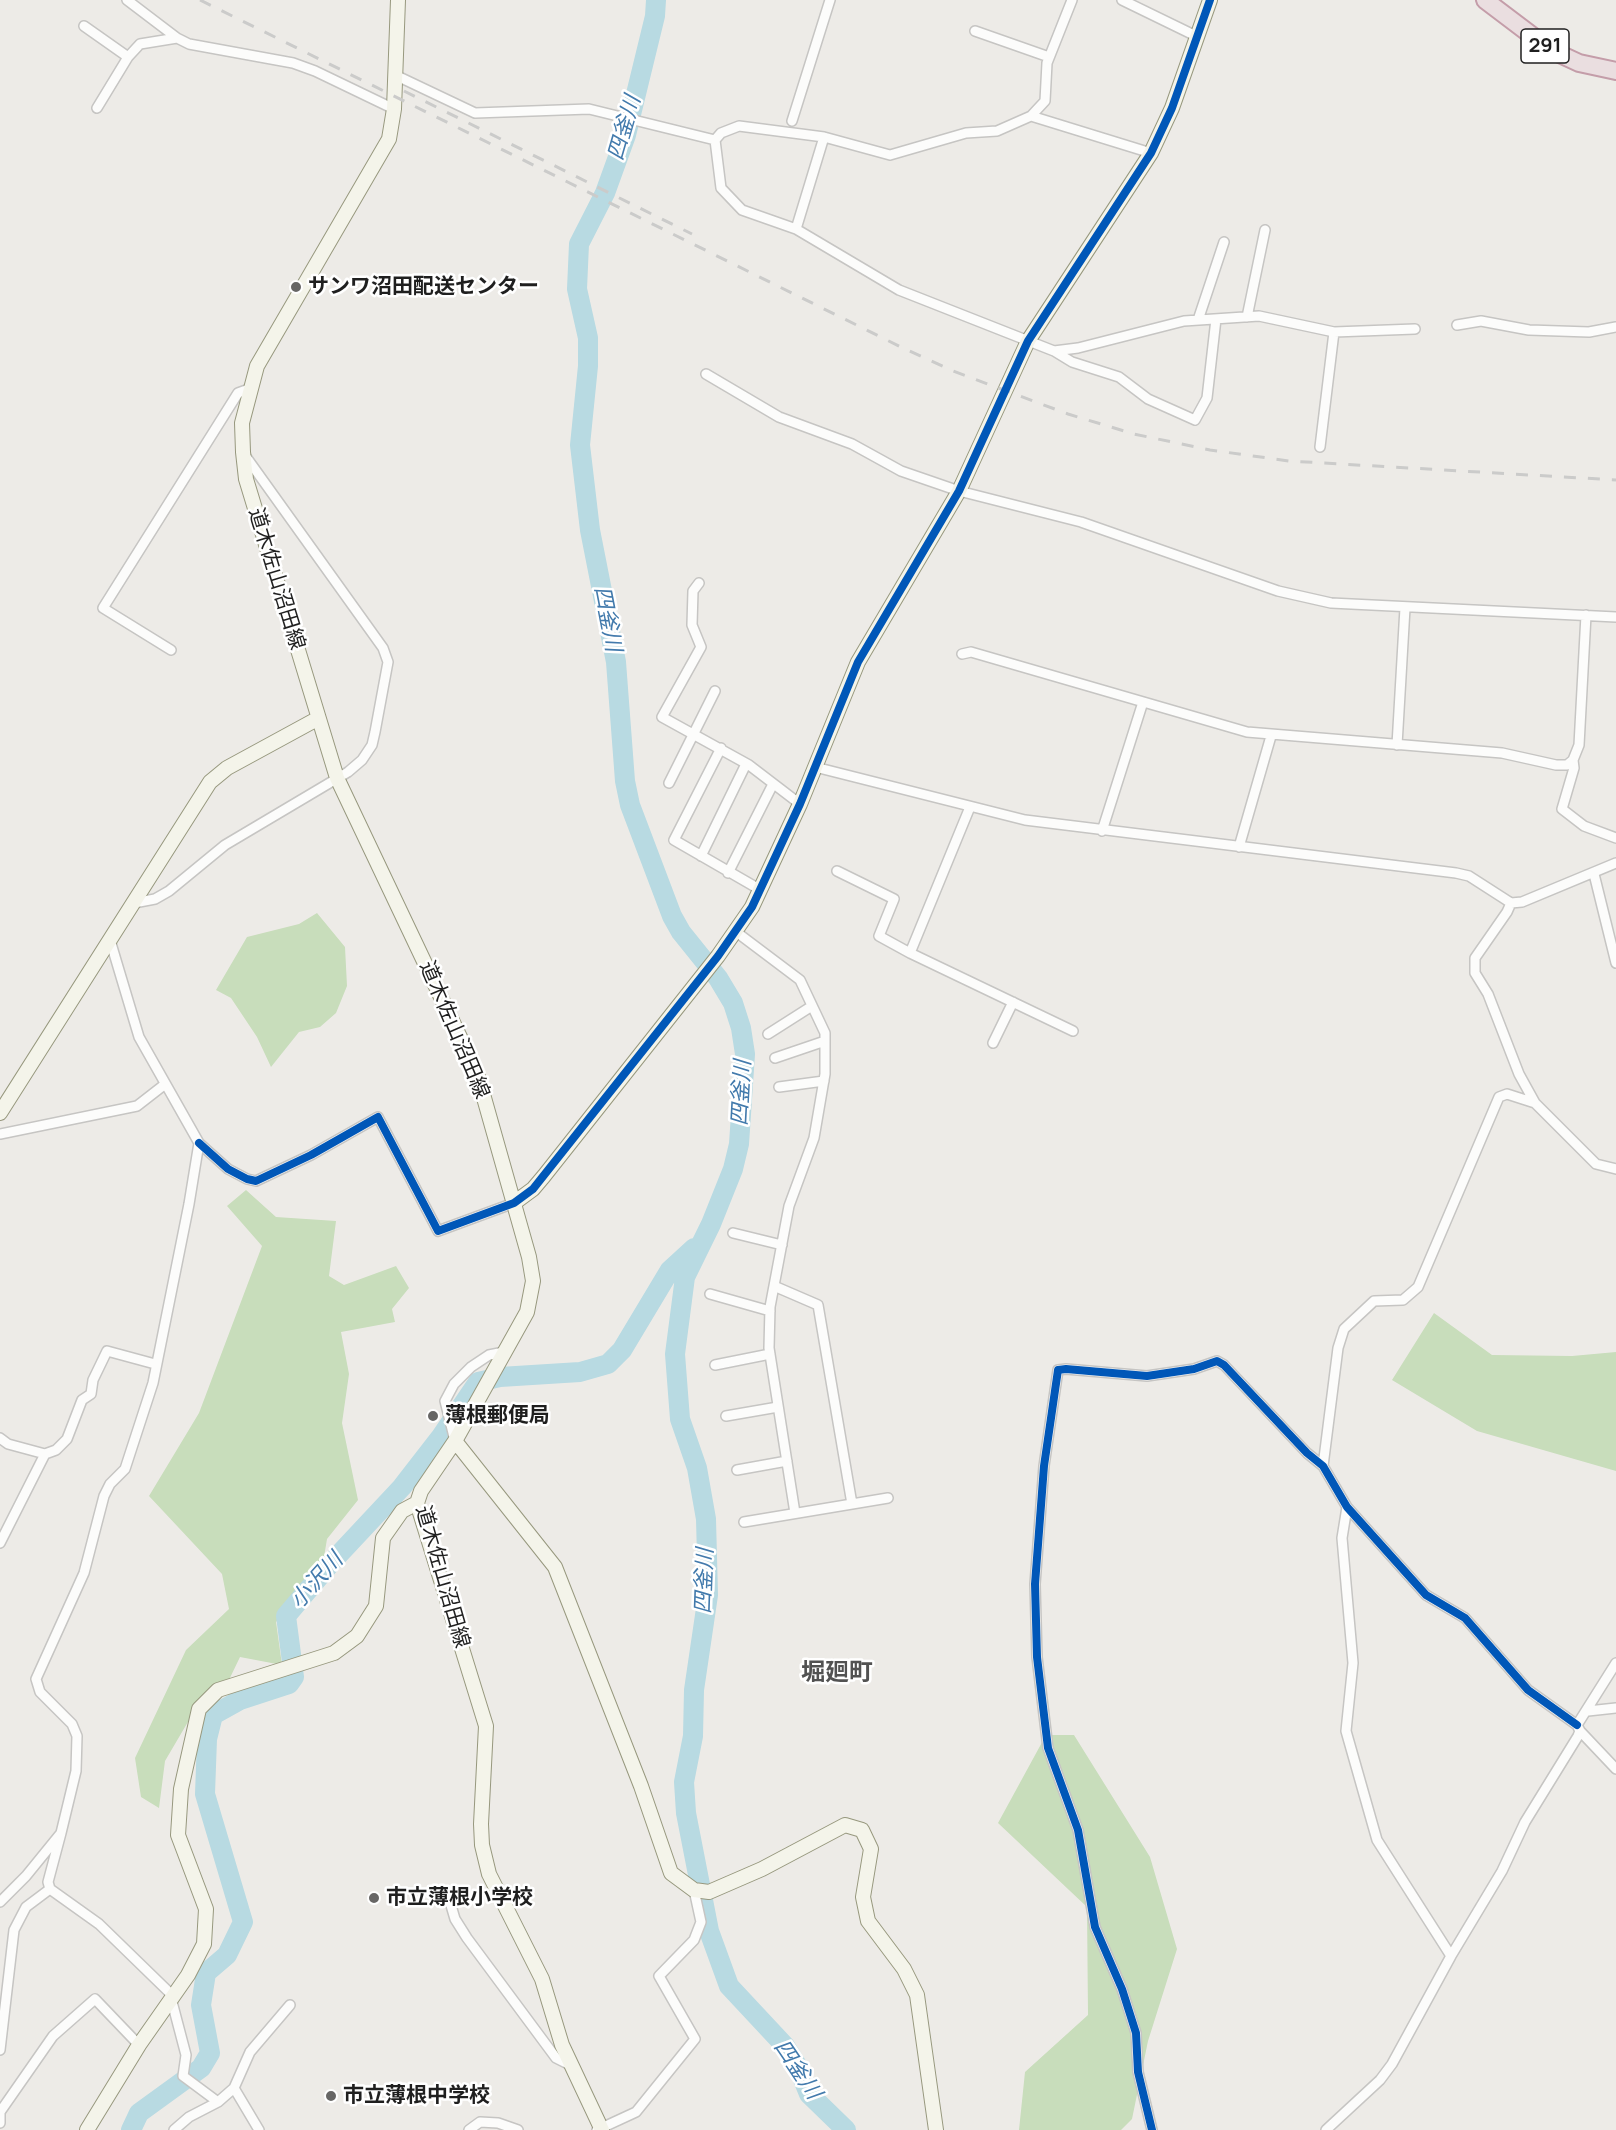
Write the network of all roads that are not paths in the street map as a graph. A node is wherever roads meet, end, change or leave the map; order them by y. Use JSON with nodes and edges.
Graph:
{"nodes":[{"id":1,"x":127,"y":0,"type":"edge"},
{"id":2,"x":398,"y":0,"type":"edge"},
{"id":3,"x":830,"y":0,"type":"edge"},
{"id":4,"x":1072,"y":0,"type":"edge"},
{"id":5,"x":1122,"y":0,"type":"edge"},
{"id":6,"x":1210,"y":0,"type":"edge"},
{"id":7,"x":1485,"y":0,"type":"edge"},
{"id":8,"x":84,"y":26,"type":"dead end"},
{"id":9,"x":975,"y":31,"type":"dead end"},
{"id":10,"x":1198,"y":37,"type":"junction"},
{"id":11,"x":177,"y":38,"type":"junction"},
{"id":12,"x":128,"y":57,"type":"junction"},
{"id":13,"x":1049,"y":57,"type":"junction"},
{"id":14,"x":1616,"y":71,"type":"edge"},
{"id":15,"x":395,"y":75,"type":"junction"},
{"id":16,"x":97,"y":108,"type":"dead end"},
{"id":17,"x":394,"y":109,"type":"junction"},
{"id":18,"x":1031,"y":116,"type":"junction"},
{"id":19,"x":792,"y":121,"type":"dead end"},
{"id":20,"x":824,"y":137,"type":"junction"},
{"id":21,"x":715,"y":140,"type":"junction"},
{"id":22,"x":1151,"y":153,"type":"junction"},
{"id":23,"x":796,"y":229,"type":"junction"},
{"id":24,"x":1264,"y":230,"type":"dead end"},
{"id":25,"x":1224,"y":242,"type":"dead end"},
{"id":26,"x":1247,"y":317,"type":"junction"},
{"id":27,"x":1216,"y":319,"type":"junction"},
{"id":28,"x":1198,"y":320,"type":"junction"},
{"id":29,"x":1457,"y":325,"type":"dead end"},
{"id":30,"x":1616,"y":327,"type":"edge"},
{"id":31,"x":1415,"y":329,"type":"dead end"},
{"id":32,"x":1334,"y":332,"type":"junction"},
{"id":33,"x":1028,"y":341,"type":"junction"},
{"id":34,"x":1054,"y":351,"type":"junction"},
{"id":35,"x":706,"y":374,"type":"dead end"},
{"id":36,"x":249,"y":389,"type":"junction"},
{"id":37,"x":1320,"y":447,"type":"dead end"},
{"id":38,"x":243,"y":452,"type":"junction"},
{"id":39,"x":960,"y":491,"type":"junction"},
{"id":40,"x":699,"y":583,"type":"dead end"},
{"id":41,"x":1405,"y":608,"type":"junction"},
{"id":42,"x":1586,"y":615,"type":"junction"},
{"id":43,"x":1616,"y":617,"type":"edge"},
{"id":44,"x":171,"y":650,"type":"dead end"},
{"id":45,"x":962,"y":654,"type":"dead end"},
{"id":46,"x":715,"y":691,"type":"dead end"},
{"id":47,"x":1143,"y":702,"type":"junction"},
{"id":48,"x":317,"y":719,"type":"junction"},
{"id":49,"x":694,"y":734,"type":"junction"},
{"id":50,"x":1271,"y":736,"type":"junction"},
{"id":51,"x":1397,"y":746,"type":"junction"},
{"id":52,"x":721,"y":748,"type":"junction"},
{"id":53,"x":1573,"y":760,"type":"junction"},
{"id":54,"x":746,"y":764,"type":"junction"},
{"id":55,"x":815,"y":767,"type":"junction"},
{"id":56,"x":337,"y":778,"type":"junction"},
{"id":57,"x":669,"y":783,"type":"dead end"},
{"id":58,"x":772,"y":786,"type":"junction"},
{"id":59,"x":800,"y":804,"type":"junction"},
{"id":60,"x":970,"y":807,"type":"junction"},
{"id":61,"x":1102,"y":831,"type":"junction"},
{"id":62,"x":1616,"y":838,"type":"edge"},
{"id":63,"x":1239,"y":847,"type":"junction"},
{"id":64,"x":701,"y":856,"type":"junction"},
{"id":65,"x":1616,"y":863,"type":"edge"},
{"id":66,"x":837,"y":872,"type":"dead end"},
{"id":67,"x":728,"y":873,"type":"junction"},
{"id":68,"x":1594,"y":874,"type":"junction"},
{"id":69,"x":759,"y":889,"type":"junction"},
{"id":70,"x":134,"y":903,"type":"junction"},
{"id":71,"x":1511,"y":903,"type":"junction"},
{"id":72,"x":735,"y":931,"type":"junction"},
{"id":73,"x":110,"y":940,"type":"junction"},
{"id":74,"x":910,"y":953,"type":"junction"},
{"id":75,"x":1616,"y":963,"type":"edge"},
{"id":76,"x":1013,"y":1002,"type":"junction"},
{"id":77,"x":812,"y":1006,"type":"junction"},
{"id":78,"x":1073,"y":1031,"type":"dead end"},
{"id":79,"x":768,"y":1034,"type":"dead end"},
{"id":80,"x":825,"y":1041,"type":"junction"},
{"id":81,"x":993,"y":1043,"type":"dead end"},
{"id":82,"x":775,"y":1058,"type":"dead end"},
{"id":83,"x":824,"y":1081,"type":"junction"},
{"id":84,"x":164,"y":1085,"type":"junction"},
{"id":85,"x":779,"y":1087,"type":"dead end"},
{"id":86,"x":1536,"y":1103,"type":"junction"},
{"id":87,"x":0,"y":1113,"type":"edge"},
{"id":88,"x":0,"y":1134,"type":"edge"},
{"id":89,"x":199,"y":1143,"type":"junction"},
{"id":90,"x":1616,"y":1169,"type":"edge"},
{"id":91,"x":514,"y":1203,"type":"junction"},
{"id":92,"x":733,"y":1233,"type":"dead end"},
{"id":93,"x":782,"y":1245,"type":"junction"},
{"id":94,"x":774,"y":1286,"type":"junction"},
{"id":95,"x":710,"y":1294,"type":"dead end"},
{"id":96,"x":770,"y":1311,"type":"junction"},
{"id":97,"x":504,"y":1352,"type":"junction"},
{"id":98,"x":770,"y":1354,"type":"junction"},
{"id":99,"x":155,"y":1364,"type":"junction"},
{"id":100,"x":715,"y":1365,"type":"dead end"},
{"id":101,"x":778,"y":1407,"type":"junction"},
{"id":102,"x":726,"y":1416,"type":"dead end"},
{"id":103,"x":0,"y":1438,"type":"edge"},
{"id":104,"x":455,"y":1438,"type":"junction"},
{"id":105,"x":45,"y":1454,"type":"junction"},
{"id":106,"x":787,"y":1461,"type":"junction"},
{"id":107,"x":1323,"y":1466,"type":"junction"},
{"id":108,"x":737,"y":1470,"type":"dead end"},
{"id":109,"x":888,"y":1498,"type":"dead end"},
{"id":110,"x":417,"y":1503,"type":"junction"},
{"id":111,"x":852,"y":1504,"type":"junction"},
{"id":112,"x":1347,"y":1508,"type":"junction"},
{"id":113,"x":795,"y":1513,"type":"junction"},
{"id":114,"x":744,"y":1522,"type":"dead end"},
{"id":115,"x":0,"y":1543,"type":"edge"},
{"id":116,"x":1616,"y":1663,"type":"edge"},
{"id":117,"x":1616,"y":1708,"type":"edge"},
{"id":118,"x":1588,"y":1711,"type":"junction"},
{"id":119,"x":1579,"y":1728,"type":"junction"},
{"id":120,"x":1616,"y":1768,"type":"edge"},
{"id":121,"x":61,"y":1833,"type":"junction"},
{"id":122,"x":50,"y":1889,"type":"junction"},
{"id":123,"x":694,"y":1890,"type":"junction"},
{"id":124,"x":0,"y":1902,"type":"edge"},
{"id":125,"x":450,"y":1902,"type":"dead end"},
{"id":126,"x":1451,"y":1956,"type":"junction"},
{"id":127,"x":172,"y":1997,"type":"junction"},
{"id":128,"x":290,"y":2006,"type":"dead end"},
{"id":129,"x":139,"y":2045,"type":"junction"},
{"id":130,"x":0,"y":2050,"type":"edge"},
{"id":131,"x":570,"y":2065,"type":"junction"},
{"id":132,"x":234,"y":2088,"type":"junction"},
{"id":133,"x":218,"y":2102,"type":"junction"},
{"id":134,"x":0,"y":2111,"type":"edge"},
{"id":135,"x":0,"y":2123,"type":"edge"},
{"id":136,"x":87,"y":2130,"type":"edge"},
{"id":137,"x":174,"y":2130,"type":"edge"},
{"id":138,"x":259,"y":2130,"type":"edge"},
{"id":139,"x":469,"y":2130,"type":"edge"},
{"id":140,"x":518,"y":2130,"type":"edge"},
{"id":141,"x":600,"y":2130,"type":"edge"},
{"id":142,"x":936,"y":2130,"type":"edge"},
{"id":143,"x":1152,"y":2130,"type":"edge"},
{"id":144,"x":1326,"y":2130,"type":"edge"}],
"edges":[{"from":1,"to":11,"type":"street"},
{"from":2,"to":15,"type":"street","name":"道木佐山沼田線"},
{"from":3,"to":19,"type":"street"},
{"from":4,"to":13,"type":"street"},
{"from":5,"to":10,"type":"street"},
{"from":6,"to":10,"type":"street"},
{"from":7,"to":14,"type":"highway","number":"291"},
{"from":8,"to":12,"type":"street"},
{"from":9,"to":13,"type":"street"},
{"from":10,"to":22,"type":"street"},
{"from":11,"to":12,"type":"street"},
{"from":11,"to":17,"type":"street"},
{"from":12,"to":16,"type":"street"},
{"from":13,"to":18,"type":"street"},
{"from":15,"to":17,"type":"street","name":"道木佐山沼田線"},
{"from":15,"to":21,"type":"street"},
{"from":17,"to":36,"type":"street","name":"道木佐山沼田線"},
{"from":18,"to":20,"type":"street"},
{"from":18,"to":22,"type":"street"},
{"from":20,"to":21,"type":"street"},
{"from":20,"to":23,"type":"street"},
{"from":21,"to":23,"type":"street"},
{"from":22,"to":33,"type":"street"},
{"from":23,"to":33,"type":"street"},
{"from":24,"to":26,"type":"street"},
{"from":25,"to":28,"type":"street"},
{"from":26,"to":27,"type":"street"},
{"from":26,"to":32,"type":"street"},
{"from":27,"to":28,"type":"street"},
{"from":27,"to":34,"type":"street"},
{"from":28,"to":34,"type":"street"},
{"from":29,"to":30,"type":"street"},
{"from":31,"to":32,"type":"street"},
{"from":32,"to":37,"type":"street"},
{"from":33,"to":34,"type":"street"},
{"from":33,"to":39,"type":"street"},
{"from":35,"to":39,"type":"street"},
{"from":36,"to":38,"type":"street","name":"道木佐山沼田線"},
{"from":36,"to":44,"type":"street"},
{"from":38,"to":48,"type":"street","name":"道木佐山沼田線"},
{"from":38,"to":56,"type":"street"},
{"from":39,"to":41,"type":"street"},
{"from":39,"to":55,"type":"street"},
{"from":40,"to":49,"type":"street"},
{"from":41,"to":42,"type":"street"},
{"from":41,"to":51,"type":"street"},
{"from":42,"to":43,"type":"street"},
{"from":42,"to":53,"type":"street"},
{"from":45,"to":47,"type":"street"},
{"from":46,"to":49,"type":"street"},
{"from":47,"to":50,"type":"street"},
{"from":47,"to":61,"type":"street"},
{"from":48,"to":56,"type":"street","name":"道木佐山沼田線"},
{"from":48,"to":70,"type":"street"},
{"from":49,"to":52,"type":"street"},
{"from":49,"to":57,"type":"street"},
{"from":50,"to":51,"type":"street"},
{"from":50,"to":63,"type":"street"},
{"from":51,"to":53,"type":"street"},
{"from":52,"to":54,"type":"street"},
{"from":52,"to":64,"type":"street"},
{"from":53,"to":62,"type":"street"},
{"from":54,"to":58,"type":"street"},
{"from":54,"to":64,"type":"street"},
{"from":55,"to":59,"type":"street"},
{"from":55,"to":60,"type":"street"},
{"from":56,"to":70,"type":"street"},
{"from":56,"to":91,"type":"street","name":"道木佐山沼田線"},
{"from":58,"to":59,"type":"street"},
{"from":58,"to":67,"type":"street"},
{"from":59,"to":69,"type":"street"},
{"from":60,"to":61,"type":"street"},
{"from":60,"to":74,"type":"street"},
{"from":61,"to":63,"type":"street"},
{"from":63,"to":71,"type":"street"},
{"from":64,"to":67,"type":"street"},
{"from":65,"to":68,"type":"street"},
{"from":66,"to":74,"type":"street"},
{"from":67,"to":69,"type":"street"},
{"from":68,"to":71,"type":"street"},
{"from":68,"to":75,"type":"street"},
{"from":69,"to":72,"type":"street"},
{"from":70,"to":73,"type":"street"},
{"from":71,"to":86,"type":"street"},
{"from":72,"to":77,"type":"street"},
{"from":72,"to":91,"type":"street"},
{"from":73,"to":84,"type":"street"},
{"from":73,"to":87,"type":"street"},
{"from":74,"to":76,"type":"street"},
{"from":76,"to":78,"type":"street"},
{"from":76,"to":81,"type":"street"},
{"from":77,"to":79,"type":"street"},
{"from":77,"to":80,"type":"street"},
{"from":80,"to":82,"type":"street"},
{"from":80,"to":83,"type":"street"},
{"from":83,"to":85,"type":"street"},
{"from":83,"to":93,"type":"street"},
{"from":84,"to":88,"type":"street"},
{"from":84,"to":89,"type":"street"},
{"from":86,"to":90,"type":"street"},
{"from":86,"to":107,"type":"street"},
{"from":89,"to":91,"type":"street"},
{"from":89,"to":99,"type":"street"},
{"from":91,"to":97,"type":"street","name":"道木佐山沼田線"},
{"from":92,"to":93,"type":"street"},
{"from":93,"to":94,"type":"street"},
{"from":94,"to":96,"type":"street"},
{"from":94,"to":111,"type":"street"},
{"from":95,"to":96,"type":"street"},
{"from":96,"to":98,"type":"street"},
{"from":97,"to":104,"type":"street","name":"道木佐山沼田線"},
{"from":97,"to":104,"type":"street"},
{"from":98,"to":100,"type":"street"},
{"from":98,"to":101,"type":"street"},
{"from":99,"to":105,"type":"street"},
{"from":99,"to":121,"type":"street"},
{"from":101,"to":102,"type":"street"},
{"from":101,"to":106,"type":"street"},
{"from":103,"to":105,"type":"street"},
{"from":104,"to":110,"type":"street","name":"道木佐山沼田線"},
{"from":104,"to":123,"type":"street"},
{"from":105,"to":115,"type":"street"},
{"from":106,"to":108,"type":"street"},
{"from":106,"to":113,"type":"street"},
{"from":107,"to":112,"type":"street"},
{"from":107,"to":143,"type":"street"},
{"from":109,"to":111,"type":"street"},
{"from":110,"to":127,"type":"street"},
{"from":110,"to":131,"type":"street","name":"道木佐山沼田線"},
{"from":111,"to":113,"type":"street"},
{"from":112,"to":119,"type":"street"},
{"from":112,"to":126,"type":"street"},
{"from":113,"to":114,"type":"street"},
{"from":116,"to":118,"type":"street"},
{"from":117,"to":118,"type":"street"},
{"from":118,"to":119,"type":"street"},
{"from":119,"to":120,"type":"street"},
{"from":119,"to":126,"type":"street"},
{"from":121,"to":122,"type":"street"},
{"from":121,"to":124,"type":"street"},
{"from":122,"to":127,"type":"street"},
{"from":122,"to":130,"type":"street"},
{"from":123,"to":141,"type":"street"},
{"from":123,"to":142,"type":"street"},
{"from":125,"to":131,"type":"street"},
{"from":126,"to":144,"type":"street"},
{"from":127,"to":129,"type":"street"},
{"from":127,"to":133,"type":"street"},
{"from":128,"to":132,"type":"street"},
{"from":129,"to":134,"type":"street"},
{"from":129,"to":136,"type":"street"},
{"from":131,"to":141,"type":"street","name":"道木佐山沼田線"},
{"from":132,"to":133,"type":"street"},
{"from":132,"to":138,"type":"street"},
{"from":133,"to":137,"type":"street"},
{"from":134,"to":135,"type":"street"},
{"from":139,"to":140,"type":"street"}]}
